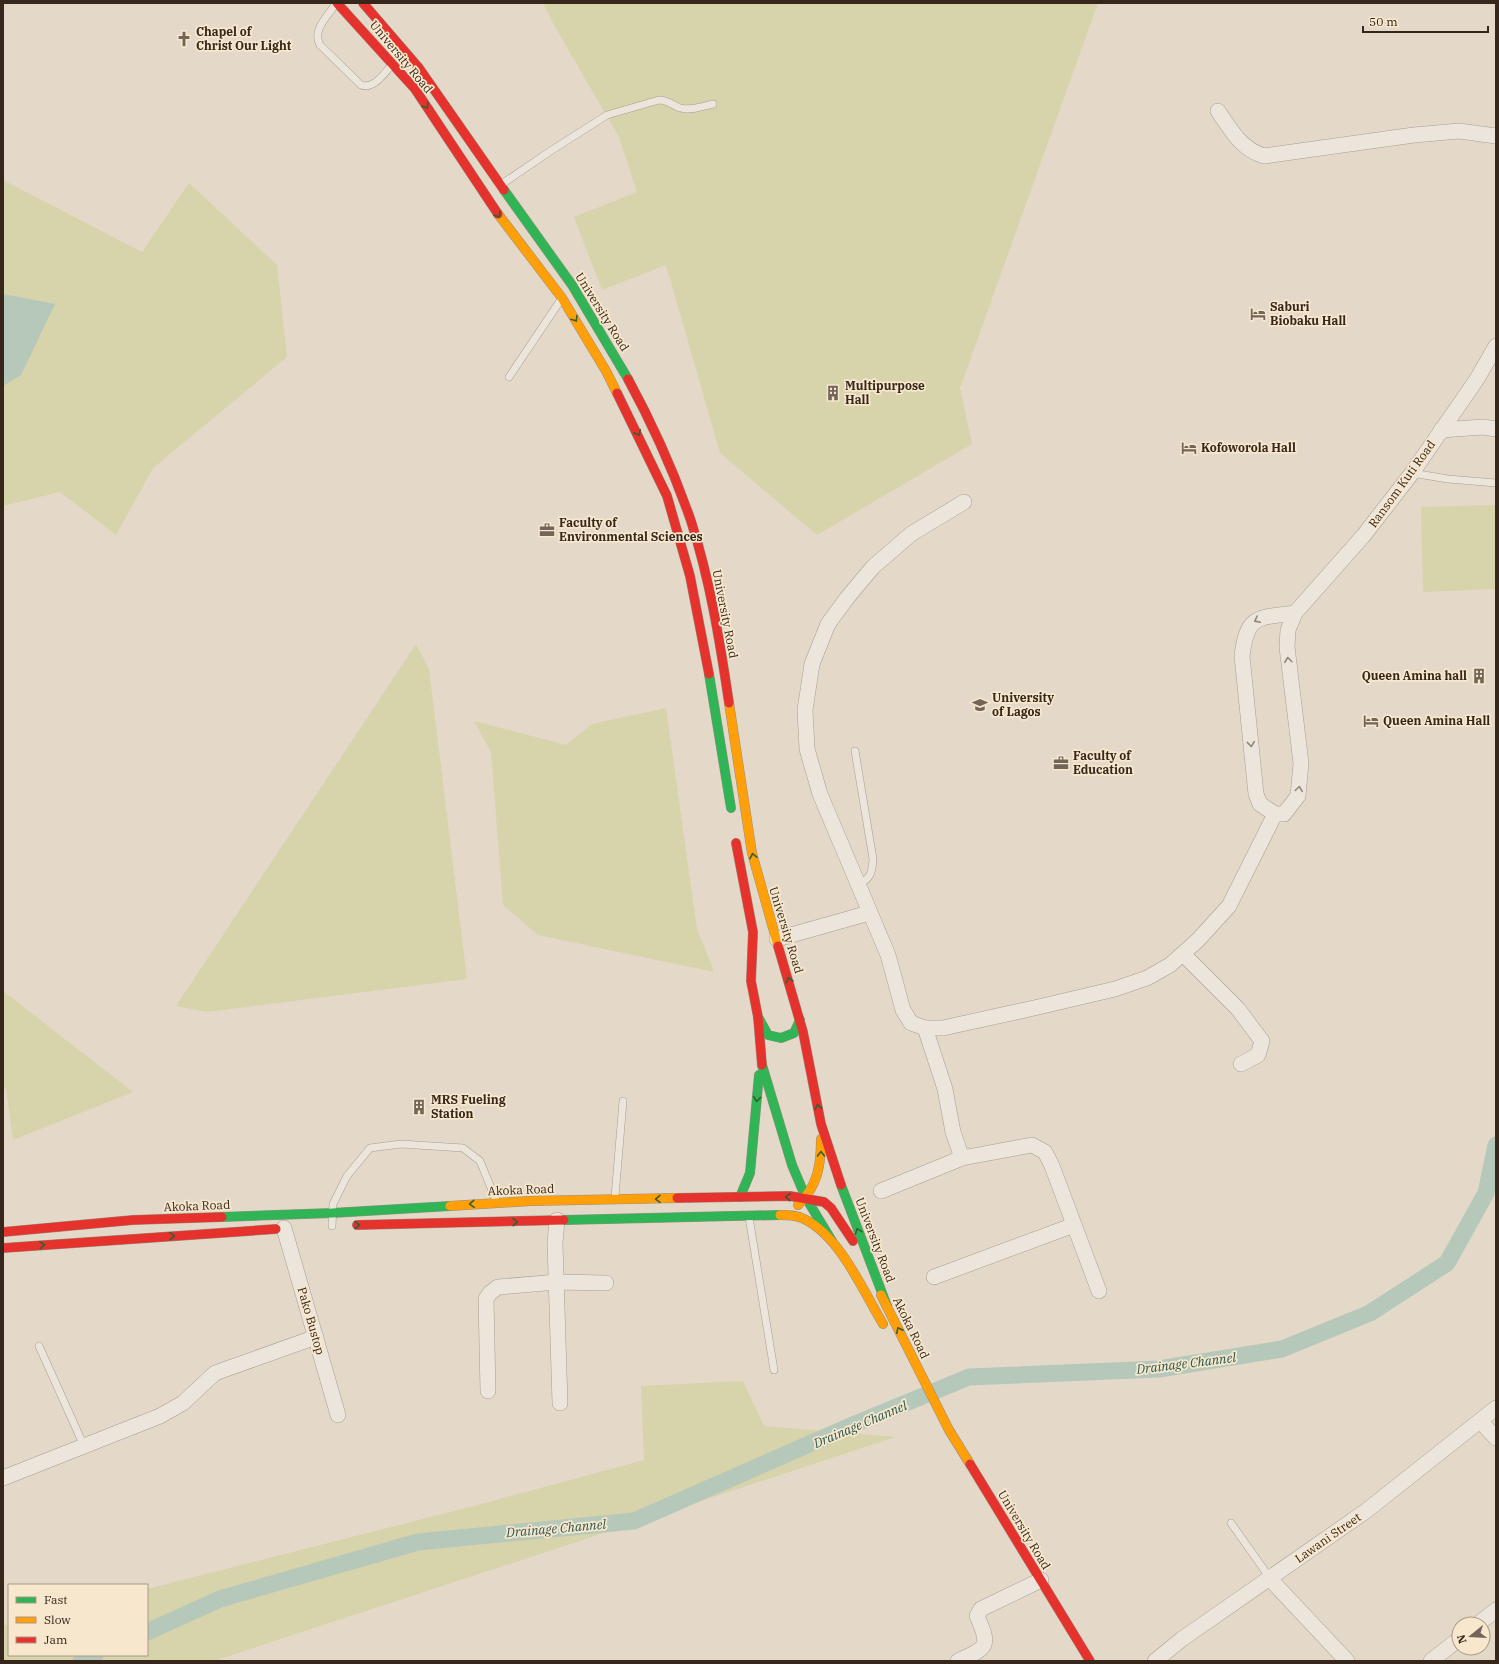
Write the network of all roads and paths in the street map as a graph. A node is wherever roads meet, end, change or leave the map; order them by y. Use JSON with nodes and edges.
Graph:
{"nodes":[{"id":1,"x":337,"y":3,"type":"edge"},
{"id":2,"x":363,"y":3,"type":"edge"},
{"id":3,"x":394,"y":64,"type":"junction"},
{"id":4,"x":713,"y":104,"type":"dead end"},
{"id":5,"x":1218,"y":111,"type":"dead end"},
{"id":6,"x":1496,"y":136,"type":"edge"},
{"id":7,"x":494,"y":192,"type":"junction"},
{"id":8,"x":572,"y":286,"type":"junction"},
{"id":9,"x":562,"y":298,"type":"junction"},
{"id":10,"x":1496,"y":346,"type":"edge"},
{"id":11,"x":509,"y":377,"type":"dead end"},
{"id":12,"x":1496,"y":429,"type":"edge"},
{"id":13,"x":1441,"y":430,"type":"junction"},
{"id":14,"x":1412,"y":473,"type":"junction"},
{"id":15,"x":1496,"y":483,"type":"edge"},
{"id":16,"x":964,"y":502,"type":"dead end"},
{"id":17,"x":1295,"y":613,"type":"junction"},
{"id":18,"x":855,"y":751,"type":"dead end"},
{"id":19,"x":1275,"y":814,"type":"junction"},
{"id":20,"x":733,"y":820,"type":"dead end"},
{"id":21,"x":735,"y":836,"type":"dead end"},
{"id":22,"x":857,"y":885,"type":"junction"},
{"id":23,"x":869,"y":913,"type":"junction"},
{"id":24,"x":777,"y":939,"type":"junction"},
{"id":25,"x":1183,"y":954,"type":"junction"},
{"id":26,"x":758,"y":1017,"type":"junction"},
{"id":27,"x":800,"y":1020,"type":"junction"},
{"id":28,"x":925,"y":1028,"type":"junction"},
{"id":29,"x":761,"y":1060,"type":"junction"},
{"id":30,"x":1241,"y":1064,"type":"dead end"},
{"id":31,"x":623,"y":1101,"type":"dead end"},
{"id":32,"x":821,"y":1122,"type":"junction"},
{"id":33,"x":962,"y":1158,"type":"junction"},
{"id":34,"x":881,"y":1191,"type":"dead end"},
{"id":35,"x":740,"y":1197,"type":"junction"},
{"id":36,"x":806,"y":1198,"type":"junction"},
{"id":37,"x":615,"y":1200,"type":"junction"},
{"id":38,"x":498,"y":1212,"type":"junction"},
{"id":39,"x":332,"y":1213,"type":"junction"},
{"id":40,"x":748,"y":1215,"type":"junction"},
{"id":41,"x":779,"y":1216,"type":"junction"},
{"id":42,"x":557,"y":1220,"type":"junction"},
{"id":43,"x":1074,"y":1225,"type":"junction"},
{"id":44,"x":336,"y":1226,"type":"joint"},
{"id":45,"x":287,"y":1228,"type":"joint"},
{"id":46,"x":3,"y":1232,"type":"edge"},
{"id":47,"x":832,"y":1241,"type":"junction"},
{"id":48,"x":3,"y":1248,"type":"edge"},
{"id":49,"x":934,"y":1277,"type":"dead end"},
{"id":50,"x":557,"y":1282,"type":"junction"},
{"id":51,"x":606,"y":1283,"type":"dead end"},
{"id":52,"x":1098,"y":1291,"type":"dead end"},
{"id":53,"x":887,"y":1306,"type":"junction"},
{"id":54,"x":316,"y":1337,"type":"junction"},
{"id":55,"x":39,"y":1346,"type":"dead end"},
{"id":56,"x":774,"y":1370,"type":"dead end"},
{"id":57,"x":928,"y":1390,"type":"junction"},
{"id":58,"x":488,"y":1391,"type":"dead end"},
{"id":59,"x":560,"y":1403,"type":"dead end"},
{"id":60,"x":1496,"y":1408,"type":"edge"},
{"id":61,"x":338,"y":1414,"type":"dead end"},
{"id":62,"x":1480,"y":1421,"type":"junction"},
{"id":63,"x":1496,"y":1438,"type":"edge"},
{"id":64,"x":84,"y":1447,"type":"junction"},
{"id":65,"x":3,"y":1478,"type":"edge"},
{"id":66,"x":1231,"y":1523,"type":"dead end"},
{"id":67,"x":1270,"y":1579,"type":"junction"},
{"id":68,"x":1040,"y":1580,"type":"junction"},
{"id":69,"x":1451,"y":1645,"type":"edge"},
{"id":70,"x":958,"y":1661,"type":"edge"},
{"id":71,"x":1090,"y":1661,"type":"edge"},
{"id":72,"x":1155,"y":1661,"type":"edge"},
{"id":73,"x":1347,"y":1661,"type":"edge"},
{"id":74,"x":1431,"y":1661,"type":"edge"}],
"edges":[{"from":1,"to":3,"type":"main road","name":"University Road"},
{"from":1,"to":3,"type":"lane"},
{"from":2,"to":7,"type":"main road","name":"University Road"},
{"from":3,"to":7,"type":"main road","name":"University Road","one_way":true},
{"from":4,"to":7,"type":"lane"},
{"from":5,"to":6,"type":"street"},
{"from":7,"to":8,"type":"main road","name":"University Road"},
{"from":7,"to":9,"type":"main road","name":"University Road","one_way":true},
{"from":8,"to":9,"type":"lane"},
{"from":24,"to":8,"type":"main road","name":"University Road","one_way":true},
{"from":9,"to":11,"type":"lane"},
{"from":9,"to":20,"type":"main road","name":"University Road","one_way":true},
{"from":10,"to":13,"type":"street","name":"Ransom Kuti Road"},
{"from":12,"to":13,"type":"street"},
{"from":13,"to":14,"type":"street","name":"Ransom Kuti Road"},
{"from":14,"to":15,"type":"lane"},
{"from":14,"to":17,"type":"street","name":"Ransom Kuti Road"},
{"from":16,"to":22,"type":"street"},
{"from":19,"to":17,"type":"street","one_way":true},
{"from":17,"to":19,"type":"street","one_way":true},
{"from":18,"to":22,"type":"lane"},
{"from":19,"to":25,"type":"street"},
{"from":21,"to":26,"type":"main road"},
{"from":22,"to":23,"type":"street"},
{"from":23,"to":24,"type":"street"},
{"from":23,"to":28,"type":"street"},
{"from":27,"to":24,"type":"main road","name":"University Road","one_way":true},
{"from":25,"to":28,"type":"street"},
{"from":25,"to":30,"type":"street"},
{"from":26,"to":27,"type":"main road"},
{"from":26,"to":29,"type":"main road"},
{"from":32,"to":27,"type":"main road","name":"University Road","one_way":true},
{"from":28,"to":33,"type":"street"},
{"from":29,"to":35,"type":"main road","one_way":true},
{"from":29,"to":36,"type":"main road"},
{"from":31,"to":37,"type":"lane"},
{"from":36,"to":32,"type":"main road","one_way":true},
{"from":53,"to":32,"type":"main road","name":"University Road","one_way":true},
{"from":33,"to":34,"type":"street"},
{"from":33,"to":43,"type":"street"},
{"from":36,"to":35,"type":"main road","name":"Akoka Road","one_way":true},
{"from":35,"to":37,"type":"main road","name":"Akoka Road","one_way":true},
{"from":36,"to":41,"type":"main road"},
{"from":36,"to":47,"type":"main road"},
{"from":36,"to":53,"type":"main road","name":"Akoka Road"},
{"from":37,"to":38,"type":"main road","name":"Akoka Road"},
{"from":38,"to":39,"type":"main road","name":"Akoka Road","one_way":true},
{"from":38,"to":39,"type":"lane"},
{"from":38,"to":42,"type":"main road","one_way":true},
{"from":44,"to":38,"type":"main road","one_way":true},
{"from":39,"to":44,"type":"lane"},
{"from":39,"to":46,"type":"main road","name":"Akoka Road"},
{"from":40,"to":41,"type":"main road"},
{"from":40,"to":42,"type":"main road"},
{"from":40,"to":56,"type":"lane"},
{"from":41,"to":47,"type":"main road"},
{"from":42,"to":50,"type":"street"},
{"from":43,"to":49,"type":"street"},
{"from":43,"to":52,"type":"street"},
{"from":48,"to":45,"type":"main road","one_way":true},
{"from":45,"to":54,"type":"street","name":"Pako Bustop"},
{"from":47,"to":57,"type":"main road"},
{"from":50,"to":51,"type":"street"},
{"from":50,"to":58,"type":"street"},
{"from":50,"to":59,"type":"street"},
{"from":57,"to":53,"type":"main road","name":"Akoka Road","one_way":true},
{"from":54,"to":61,"type":"street","name":"Pako Bustop"},
{"from":54,"to":64,"type":"street"},
{"from":55,"to":64,"type":"lane"},
{"from":57,"to":68,"type":"main road","name":"University Road"},
{"from":60,"to":62,"type":"street","name":"Lawani Street"},
{"from":62,"to":63,"type":"street"},
{"from":62,"to":67,"type":"street","name":"Lawani Street"},
{"from":64,"to":65,"type":"street"},
{"from":66,"to":67,"type":"lane"},
{"from":67,"to":72,"type":"street","name":"Lawani Street"},
{"from":67,"to":73,"type":"street"},
{"from":68,"to":70,"type":"street"},
{"from":68,"to":71,"type":"main road","name":"University Road"},
{"from":69,"to":74,"type":"street"}]}
